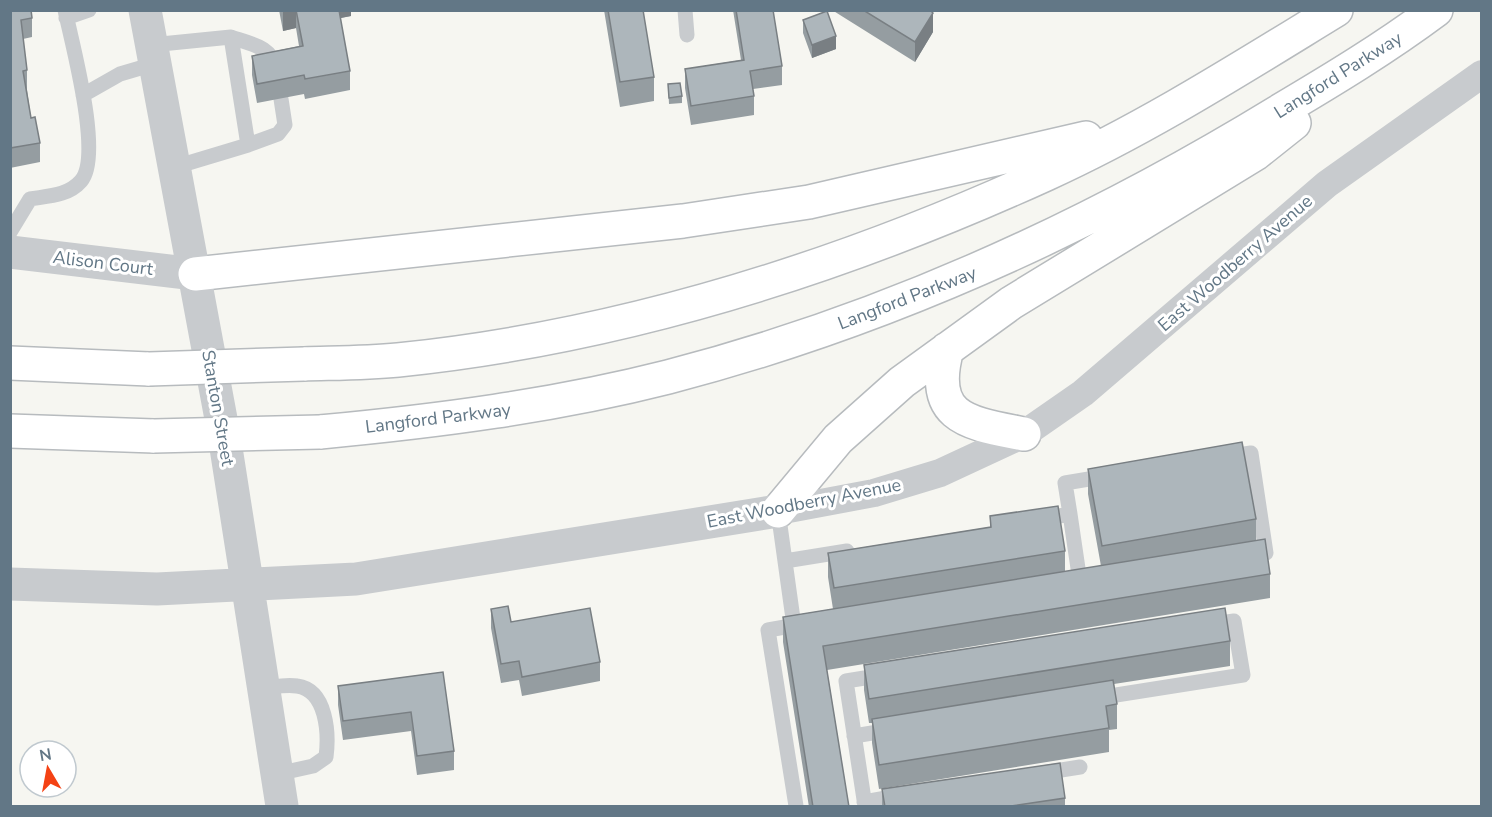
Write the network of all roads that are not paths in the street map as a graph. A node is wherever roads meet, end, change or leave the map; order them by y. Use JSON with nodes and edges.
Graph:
{"nodes":[{"id":1,"x":88,"y":10,"type":"edge"},
{"id":2,"x":145,"y":10,"type":"edge"},
{"id":3,"x":685,"y":10,"type":"edge"},
{"id":4,"x":1336,"y":10,"type":"edge"},
{"id":5,"x":1436,"y":10,"type":"edge"},
{"id":6,"x":66,"y":14,"type":"edge"},
{"id":7,"x":687,"y":35,"type":"dead end"},
{"id":8,"x":231,"y":37,"type":"junction"},
{"id":9,"x":1389,"y":45,"type":"junction"},
{"id":10,"x":153,"y":54,"type":"junction"},
{"id":11,"x":276,"y":70,"type":"edge"},
{"id":12,"x":1482,"y":74,"type":"edge"},
{"id":13,"x":83,"y":95,"type":"junction"},
{"id":14,"x":281,"y":99,"type":"dead end"},
{"id":15,"x":1144,"y":124,"type":"junction"},
{"id":16,"x":248,"y":145,"type":"junction"},
{"id":17,"x":175,"y":167,"type":"junction"},
{"id":18,"x":10,"y":232,"type":"edge"},
{"id":19,"x":10,"y":252,"type":"edge"},
{"id":20,"x":195,"y":274,"type":"junction"},
{"id":21,"x":947,"y":349,"type":"junction"},
{"id":22,"x":10,"y":363,"type":"edge"},
{"id":23,"x":10,"y":431,"type":"edge"},
{"id":24,"x":1024,"y":434,"type":"junction"},
{"id":25,"x":1204,"y":461,"type":"edge"},
{"id":26,"x":1123,"y":474,"type":"edge"},
{"id":27,"x":778,"y":510,"type":"junction"},
{"id":28,"x":1070,"y":514,"type":"junction"},
{"id":29,"x":1028,"y":521,"type":"edge"},
{"id":30,"x":866,"y":548,"type":"edge"},
{"id":31,"x":1243,"y":556,"type":"edge"},
{"id":32,"x":785,"y":561,"type":"junction"},
{"id":33,"x":1080,"y":582,"type":"edge"},
{"id":34,"x":10,"y":584,"type":"edge"},
{"id":35,"x":248,"y":585,"type":"junction"},
{"id":36,"x":817,"y":622,"type":"edge"},
{"id":37,"x":794,"y":626,"type":"junction"},
{"id":38,"x":1187,"y":628,"type":"edge"},
{"id":39,"x":893,"y":673,"type":"edge"},
{"id":40,"x":264,"y":688,"type":"junction"},
{"id":41,"x":1078,"y":700,"type":"edge"},
{"id":42,"x":901,"y":728,"type":"edge"},
{"id":43,"x":854,"y":736,"type":"junction"},
{"id":44,"x":1080,"y":767,"type":"dead end"},
{"id":45,"x":277,"y":774,"type":"junction"},
{"id":46,"x":1023,"y":776,"type":"edge"},
{"id":47,"x":921,"y":792,"type":"edge"},
{"id":48,"x":865,"y":804,"type":"edge"},
{"id":49,"x":282,"y":807,"type":"edge"},
{"id":50,"x":796,"y":807,"type":"edge"}],
"edges":[{"from":1,"to":6,"type":"lane"},
{"from":2,"to":10,"type":"street","name":"Stanton Street"},
{"from":3,"to":7,"type":"lane"},
{"from":4,"to":15,"type":"highway"},
{"from":5,"to":9,"type":"highway","name":"Langford Parkway"},
{"from":6,"to":13,"type":"lane"},
{"from":8,"to":10,"type":"lane"},
{"from":8,"to":11,"type":"lane"},
{"from":8,"to":16,"type":"lane"},
{"from":9,"to":21,"type":"highway"},
{"from":9,"to":23,"type":"highway","name":"Langford Parkway","bridge":true},
{"from":10,"to":13,"type":"lane"},
{"from":10,"to":17,"type":"street","name":"Stanton Street"},
{"from":12,"to":24,"type":"street","name":"East Woodberry Avenue"},
{"from":13,"to":18,"type":"lane"},
{"from":14,"to":16,"type":"lane"},
{"from":15,"to":20,"type":"highway"},
{"from":15,"to":22,"type":"highway","bridge":true},
{"from":16,"to":17,"type":"lane"},
{"from":17,"to":20,"type":"street","name":"Stanton Street"},
{"from":19,"to":20,"type":"street","name":"Alison Court"},
{"from":20,"to":35,"type":"street","name":"Stanton Street"},
{"from":21,"to":24,"type":"highway"},
{"from":21,"to":27,"type":"highway"},
{"from":24,"to":27,"type":"street","name":"East Woodberry Avenue"},
{"from":25,"to":31,"type":"lane"},
{"from":26,"to":28,"type":"lane"},
{"from":27,"to":32,"type":"lane"},
{"from":27,"to":35,"type":"street","name":"East Woodberry Avenue"},
{"from":28,"to":29,"type":"lane"},
{"from":28,"to":33,"type":"lane"},
{"from":30,"to":32,"type":"lane"},
{"from":32,"to":37,"type":"lane"},
{"from":34,"to":35,"type":"street","name":"East Woodberry Avenue"},
{"from":35,"to":40,"type":"street","name":"Stanton Street"},
{"from":36,"to":37,"type":"lane"},
{"from":37,"to":50,"type":"lane"},
{"from":38,"to":41,"type":"lane"},
{"from":39,"to":43,"type":"lane"},
{"from":40,"to":45,"type":"street","name":"Stanton Street"},
{"from":40,"to":45,"type":"lane"},
{"from":42,"to":43,"type":"lane"},
{"from":43,"to":48,"type":"lane"},
{"from":44,"to":46,"type":"lane"},
{"from":45,"to":49,"type":"street","name":"Stanton Street"},
{"from":47,"to":48,"type":"lane"}]}
